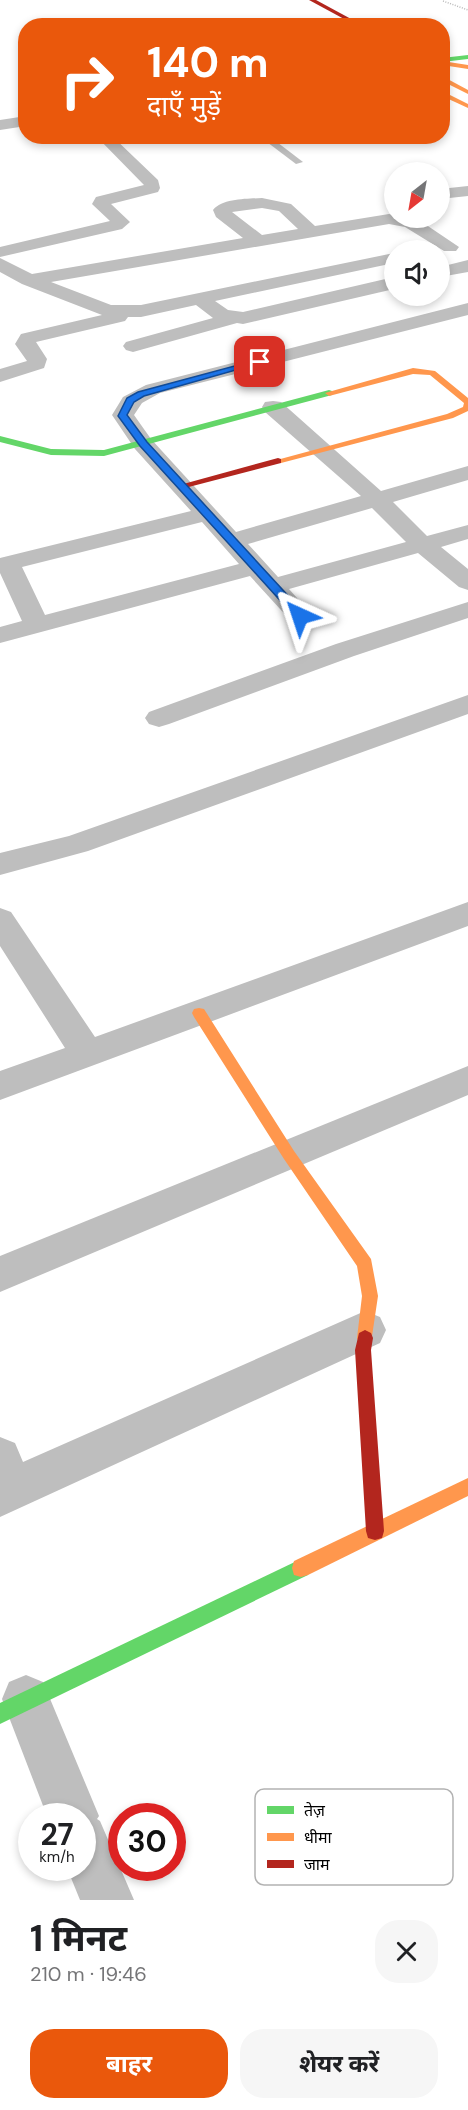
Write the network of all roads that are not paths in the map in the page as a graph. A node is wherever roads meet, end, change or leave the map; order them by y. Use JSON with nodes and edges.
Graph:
{"nodes":[{"id":1,"x":294,"y":0,"type":"edge"},
{"id":2,"x":312,"y":0,"type":"edge"},
{"id":3,"x":328,"y":18,"type":"edge"},
{"id":4,"x":347,"y":18,"type":"edge"},
{"id":5,"x":468,"y":57,"type":"edge"},
{"id":6,"x":450,"y":61,"type":"edge"},
{"id":7,"x":450,"y":64,"type":"edge"},
{"id":8,"x":468,"y":67,"type":"edge"},
{"id":9,"x":450,"y":68,"type":"edge"},
{"id":10,"x":468,"y":79,"type":"edge"},
{"id":11,"x":450,"y":82,"type":"edge"},
{"id":12,"x":468,"y":92,"type":"edge"},
{"id":13,"x":450,"y":97,"type":"edge"},
{"id":14,"x":468,"y":106,"type":"edge"},
{"id":15,"x":18,"y":122,"type":"edge"},
{"id":16,"x":0,"y":125,"type":"edge"},
{"id":17,"x":111,"y":144,"type":"edge"},
{"id":18,"x":274,"y":144,"type":"edge"},
{"id":19,"x":299,"y":162,"type":"dead end"},
{"id":20,"x":468,"y":191,"type":"edge"},
{"id":21,"x":450,"y":193,"type":"edge"},
{"id":22,"x":384,"y":219,"type":"edge"},
{"id":23,"x":420,"y":228,"type":"edge"},
{"id":24,"x":310,"y":232,"type":"junction"},
{"id":25,"x":439,"y":240,"type":"edge"},
{"id":26,"x":258,"y":241,"type":"junction"},
{"id":27,"x":468,"y":243,"type":"edge"},
{"id":28,"x":450,"y":247,"type":"edge"},
{"id":29,"x":0,"y":252,"type":"edge"},
{"id":30,"x":384,"y":260,"type":"edge"},
{"id":31,"x":0,"y":264,"type":"edge"},
{"id":32,"x":468,"y":266,"type":"edge"},
{"id":33,"x":450,"y":270,"type":"edge"},
{"id":34,"x":29,"y":280,"type":"junction"},
{"id":35,"x":384,"y":285,"type":"edge"},
{"id":36,"x":200,"y":299,"type":"junction"},
{"id":37,"x":468,"y":309,"type":"edge"},
{"id":38,"x":117,"y":314,"type":"junction"},
{"id":39,"x":232,"y":318,"type":"junction"},
{"id":40,"x":137,"y":370,"type":"junction"},
{"id":41,"x":0,"y":376,"type":"edge"},
{"id":42,"x":273,"y":407,"type":"junction"},
{"id":43,"x":0,"y":439,"type":"edge"},
{"id":44,"x":143,"y":444,"type":"junction"},
{"id":45,"x":322,"y":450,"type":"junction"},
{"id":46,"x":468,"y":473,"type":"edge"},
{"id":47,"x":181,"y":486,"type":"junction"},
{"id":48,"x":376,"y":498,"type":"junction"},
{"id":49,"x":207,"y":514,"type":"junction"},
{"id":50,"x":468,"y":532,"type":"edge"},
{"id":51,"x":231,"y":541,"type":"junction"},
{"id":52,"x":422,"y":544,"type":"junction"},
{"id":53,"x":4,"y":564,"type":"edge"},
{"id":54,"x":255,"y":567,"type":"junction"},
{"id":55,"x":468,"y":582,"type":"edge"},
{"id":56,"x":273,"y":586,"type":"junction"},
{"id":57,"x":468,"y":610,"type":"edge"},
{"id":58,"x":300,"y":616,"type":"dead end"},
{"id":59,"x":37,"y":626,"type":"junction"},
{"id":60,"x":0,"y":635,"type":"edge"},
{"id":61,"x":468,"y":704,"type":"edge"},
{"id":62,"x":159,"y":718,"type":"dead end"},
{"id":63,"x":0,"y":864,"type":"edge"},
{"id":64,"x":468,"y":914,"type":"edge"},
{"id":65,"x":0,"y":920,"type":"edge"},
{"id":66,"x":200,"y":1012,"type":"junction"},
{"id":67,"x":88,"y":1054,"type":"junction"},
{"id":68,"x":468,"y":1080,"type":"edge"},
{"id":69,"x":0,"y":1086,"type":"edge"},
{"id":70,"x":289,"y":1155,"type":"junction"},
{"id":71,"x":0,"y":1274,"type":"edge"},
{"id":72,"x":364,"y":1330,"type":"junction"},
{"id":73,"x":4,"y":1481,"type":"edge"},
{"id":74,"x":468,"y":1487,"type":"edge"},
{"id":75,"x":375,"y":1531,"type":"junction"},
{"id":76,"x":13,"y":1706,"type":"edge"},
{"id":77,"x":67,"y":1803,"type":"edge"},
{"id":78,"x":96,"y":1873,"type":"edge"},
{"id":79,"x":107,"y":1900,"type":"edge"}],
"edges":[{"from":1,"to":3,"type":"main road"},
{"from":2,"to":4,"type":"main road"},
{"from":5,"to":6,"type":"main road"},
{"from":7,"to":8,"type":"main road"},
{"from":9,"to":10,"type":"main road"},
{"from":11,"to":12,"type":"main road"},
{"from":13,"to":14,"type":"main road"},
{"from":15,"to":16,"type":"street"},
{"from":17,"to":29,"type":"street"},
{"from":18,"to":19,"type":"lane"},
{"from":20,"to":21,"type":"street"},
{"from":22,"to":24,"type":"street"},
{"from":23,"to":25,"type":"street"},
{"from":24,"to":26,"type":"street"},
{"from":24,"to":26,"type":"street"},
{"from":26,"to":34,"type":"street"},
{"from":27,"to":28,"type":"street"},
{"from":30,"to":36,"type":"street"},
{"from":31,"to":34,"type":"street"},
{"from":32,"to":33,"type":"street"},
{"from":34,"to":38,"type":"street"},
{"from":35,"to":39,"type":"street"},
{"from":36,"to":38,"type":"street"},
{"from":36,"to":39,"type":"street"},
{"from":37,"to":40,"type":"street"},
{"from":38,"to":40,"type":"street"},
{"from":38,"to":41,"type":"street"},
{"from":39,"to":40,"type":"street"},
{"from":40,"to":44,"type":"street"},
{"from":42,"to":44,"type":"main road"},
{"from":42,"to":45,"type":"street"},
{"from":42,"to":45,"type":"main road"},
{"from":43,"to":44,"type":"main road"},
{"from":44,"to":47,"type":"street"},
{"from":45,"to":47,"type":"main road"},
{"from":45,"to":48,"type":"street"},
{"from":46,"to":48,"type":"street"},
{"from":47,"to":49,"type":"street"},
{"from":48,"to":51,"type":"street"},
{"from":48,"to":52,"type":"street"},
{"from":49,"to":51,"type":"street"},
{"from":49,"to":53,"type":"street"},
{"from":50,"to":52,"type":"street"},
{"from":51,"to":54,"type":"street"},
{"from":52,"to":55,"type":"street"},
{"from":52,"to":56,"type":"street"},
{"from":53,"to":59,"type":"street"},
{"from":54,"to":56,"type":"street"},
{"from":54,"to":59,"type":"street"},
{"from":56,"to":58,"type":"street"},
{"from":57,"to":62,"type":"street"},
{"from":59,"to":60,"type":"street"},
{"from":61,"to":63,"type":"street"},
{"from":64,"to":66,"type":"street"},
{"from":65,"to":67,"type":"street"},
{"from":66,"to":67,"type":"street"},
{"from":66,"to":70,"type":"main road"},
{"from":67,"to":69,"type":"street"},
{"from":68,"to":70,"type":"street"},
{"from":70,"to":71,"type":"street"},
{"from":70,"to":72,"type":"main road"},
{"from":72,"to":73,"type":"street"},
{"from":72,"to":75,"type":"main road"},
{"from":74,"to":75,"type":"main road"},
{"from":75,"to":76,"type":"main road"},
{"from":76,"to":77,"type":"street"},
{"from":78,"to":79,"type":"street"}]}
